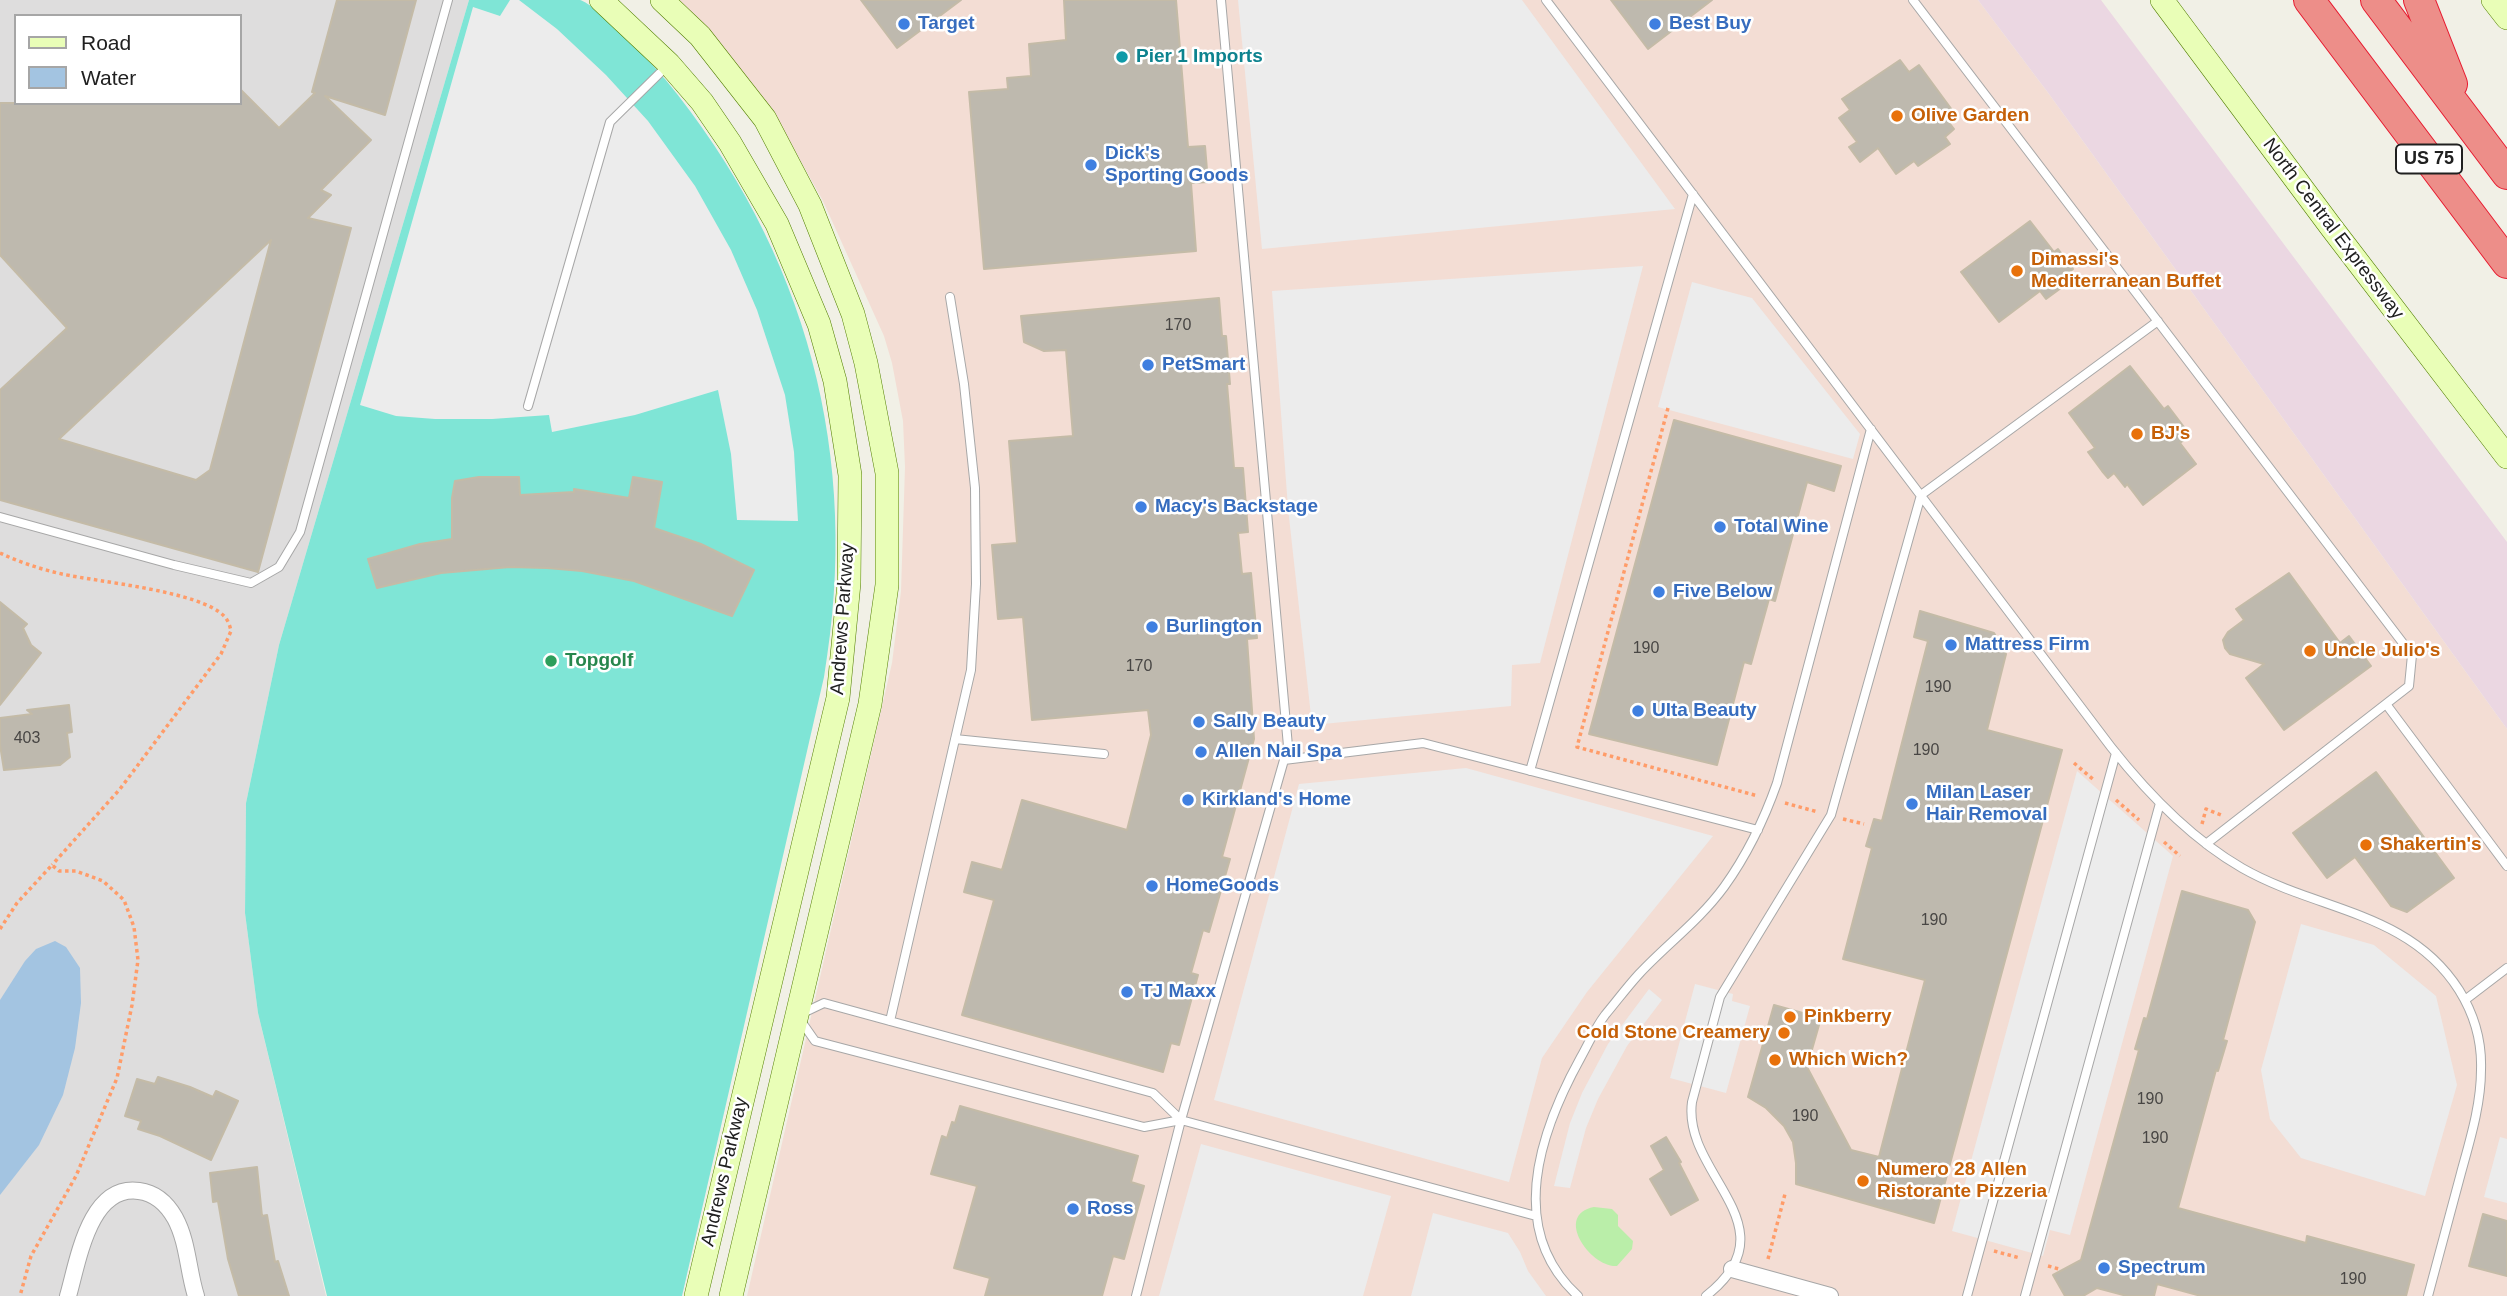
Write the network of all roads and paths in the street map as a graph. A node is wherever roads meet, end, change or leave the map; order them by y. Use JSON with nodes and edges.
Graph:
{"nodes":[{"id":1,"x":448,"y":0,"type":"edge"},
{"id":2,"x":601,"y":0,"type":"edge"},
{"id":3,"x":662,"y":0,"type":"edge"},
{"id":4,"x":1221,"y":0,"type":"edge"},
{"id":5,"x":1546,"y":0,"type":"edge"},
{"id":6,"x":1913,"y":0,"type":"edge"},
{"id":7,"x":2162,"y":0,"type":"edge"},
{"id":8,"x":2309,"y":0,"type":"edge"},
{"id":9,"x":2376,"y":0,"type":"edge"},
{"id":10,"x":2419,"y":0,"type":"edge"},
{"id":11,"x":2493,"y":0,"type":"edge"},
{"id":12,"x":2507,"y":18,"type":"edge"},
{"id":13,"x":669,"y":64,"type":"junction"},
{"id":14,"x":2464,"y":117,"type":"junction"},
{"id":15,"x":2507,"y":174,"type":"edge"},
{"id":16,"x":1693,"y":194,"type":"junction"},
{"id":17,"x":2507,"y":263,"type":"edge"},
{"id":18,"x":950,"y":297,"type":"dead end"},
{"id":19,"x":853,"y":314,"type":"junction"},
{"id":20,"x":2158,"y":321,"type":"junction"},
{"id":21,"x":819,"y":324,"type":"junction"},
{"id":22,"x":528,"y":406,"type":"dead end"},
{"id":23,"x":1668,"y":408,"type":"dead end"},
{"id":24,"x":1871,"y":429,"type":"junction"},
{"id":25,"x":2507,"y":457,"type":"edge"},
{"id":26,"x":1921,"y":495,"type":"junction"},
{"id":27,"x":0,"y":517,"type":"edge"},
{"id":28,"x":0,"y":553,"type":"edge"},
{"id":29,"x":2386,"y":704,"type":"junction"},
{"id":30,"x":955,"y":739,"type":"junction"},
{"id":31,"x":2116,"y":753,"type":"junction"},
{"id":32,"x":1104,"y":754,"type":"dead end"},
{"id":33,"x":1284,"y":760,"type":"junction"},
{"id":34,"x":2074,"y":763,"type":"dead end"},
{"id":35,"x":1530,"y":771,"type":"junction"},
{"id":36,"x":2105,"y":790,"type":"junction"},
{"id":37,"x":1771,"y":799,"type":"junction"},
{"id":38,"x":2160,"y":803,"type":"junction"},
{"id":39,"x":1831,"y":816,"type":"junction"},
{"id":40,"x":1864,"y":824,"type":"dead end"},
{"id":41,"x":1758,"y":830,"type":"junction"},
{"id":42,"x":2152,"y":832,"type":"junction"},
{"id":43,"x":2206,"y":844,"type":"junction"},
{"id":44,"x":2180,"y":856,"type":"dead end"},
{"id":45,"x":52,"y":865,"type":"junction"},
{"id":46,"x":2507,"y":866,"type":"edge"},
{"id":47,"x":0,"y":929,"type":"edge"},
{"id":48,"x":2507,"y":968,"type":"edge"},
{"id":49,"x":2465,"y":1000,"type":"junction"},
{"id":50,"x":765,"y":1005,"type":"junction"},
{"id":51,"x":797,"y":1015,"type":"junction"},
{"id":52,"x":890,"y":1021,"type":"junction"},
{"id":53,"x":1181,"y":1120,"type":"junction"},
{"id":54,"x":1785,"y":1194,"type":"dead end"},
{"id":55,"x":1536,"y":1216,"type":"junction"},
{"id":56,"x":1980,"y":1247,"type":"junction"},
{"id":57,"x":2035,"y":1262,"type":"junction"},
{"id":58,"x":1732,"y":1269,"type":"junction"},
{"id":59,"x":2059,"y":1269,"type":"dead end"},
{"id":60,"x":1763,"y":1278,"type":"junction"},
{"id":61,"x":20,"y":1296,"type":"edge"},
{"id":62,"x":68,"y":1296,"type":"edge"},
{"id":63,"x":196,"y":1296,"type":"edge"},
{"id":64,"x":696,"y":1296,"type":"edge"},
{"id":65,"x":731,"y":1296,"type":"edge"},
{"id":66,"x":1136,"y":1296,"type":"edge"},
{"id":67,"x":1577,"y":1296,"type":"edge"},
{"id":68,"x":1706,"y":1296,"type":"edge"},
{"id":69,"x":1830,"y":1296,"type":"edge"},
{"id":70,"x":1967,"y":1296,"type":"edge"},
{"id":71,"x":2025,"y":1296,"type":"edge"},
{"id":72,"x":2428,"y":1296,"type":"edge"}],
"edges":[{"from":1,"to":27,"type":"lane"},
{"from":2,"to":13,"type":"street","name":"Andrews Parkway"},
{"from":3,"to":19,"type":"street","name":"Andrews Parkway"},
{"from":4,"to":33,"type":"lane"},
{"from":5,"to":16,"type":"lane"},
{"from":6,"to":20,"type":"lane"},
{"from":7,"to":25,"type":"street","name":"North Central Expressway"},
{"from":8,"to":17,"type":"highway","number":"US 75"},
{"from":9,"to":14,"type":"highway","number":"US 75"},
{"from":10,"to":14,"type":"highway"},
{"from":11,"to":12,"type":"street"},
{"from":13,"to":21,"type":"street","name":"Andrews Parkway"},
{"from":13,"to":22,"type":"lane"},
{"from":14,"to":15,"type":"highway","number":"US 75"},
{"from":16,"to":24,"type":"lane"},
{"from":16,"to":35,"type":"lane"},
{"from":18,"to":30,"type":"lane"},
{"from":19,"to":21,"type":"street"},
{"from":19,"to":51,"type":"street","name":"Andrews Parkway"},
{"from":20,"to":26,"type":"lane"},
{"from":20,"to":29,"type":"lane"},
{"from":21,"to":50,"type":"street","name":"Andrews Parkway"},
{"from":23,"to":37,"type":"path"},
{"from":24,"to":26,"type":"lane"},
{"from":24,"to":37,"type":"lane"},
{"from":26,"to":31,"type":"lane"},
{"from":26,"to":39,"type":"lane"},
{"from":28,"to":45,"type":"path"},
{"from":29,"to":43,"type":"lane"},
{"from":29,"to":46,"type":"lane"},
{"from":30,"to":32,"type":"lane"},
{"from":30,"to":52,"type":"lane"},
{"from":31,"to":36,"type":"lane"},
{"from":31,"to":38,"type":"lane"},
{"from":33,"to":35,"type":"lane"},
{"from":33,"to":53,"type":"lane"},
{"from":34,"to":36,"type":"path"},
{"from":35,"to":41,"type":"lane"},
{"from":36,"to":42,"type":"path"},
{"from":36,"to":56,"type":"lane"},
{"from":37,"to":39,"type":"path"},
{"from":37,"to":41,"type":"lane"},
{"from":38,"to":42,"type":"lane"},
{"from":38,"to":43,"type":"lane"},
{"from":39,"to":40,"type":"path"},
{"from":39,"to":58,"type":"lane"},
{"from":41,"to":55,"type":"lane"},
{"from":42,"to":44,"type":"path"},
{"from":42,"to":57,"type":"lane"},
{"from":43,"to":49,"type":"lane"},
{"from":45,"to":47,"type":"path"},
{"from":45,"to":61,"type":"path"},
{"from":48,"to":49,"type":"lane"},
{"from":49,"to":72,"type":"lane"},
{"from":50,"to":51,"type":"street"},
{"from":50,"to":64,"type":"street","name":"Andrews Parkway"},
{"from":51,"to":52,"type":"lane"},
{"from":51,"to":53,"type":"lane"},
{"from":51,"to":65,"type":"street","name":"Andrews Parkway"},
{"from":52,"to":53,"type":"lane"},
{"from":53,"to":55,"type":"lane"},
{"from":53,"to":66,"type":"lane"},
{"from":54,"to":60,"type":"path"},
{"from":55,"to":67,"type":"lane"},
{"from":56,"to":57,"type":"path"},
{"from":56,"to":70,"type":"lane"},
{"from":57,"to":59,"type":"path"},
{"from":57,"to":71,"type":"lane"},
{"from":58,"to":60,"type":"street"},
{"from":58,"to":68,"type":"lane"},
{"from":60,"to":69,"type":"street"},
{"from":62,"to":63,"type":"street"}]}
